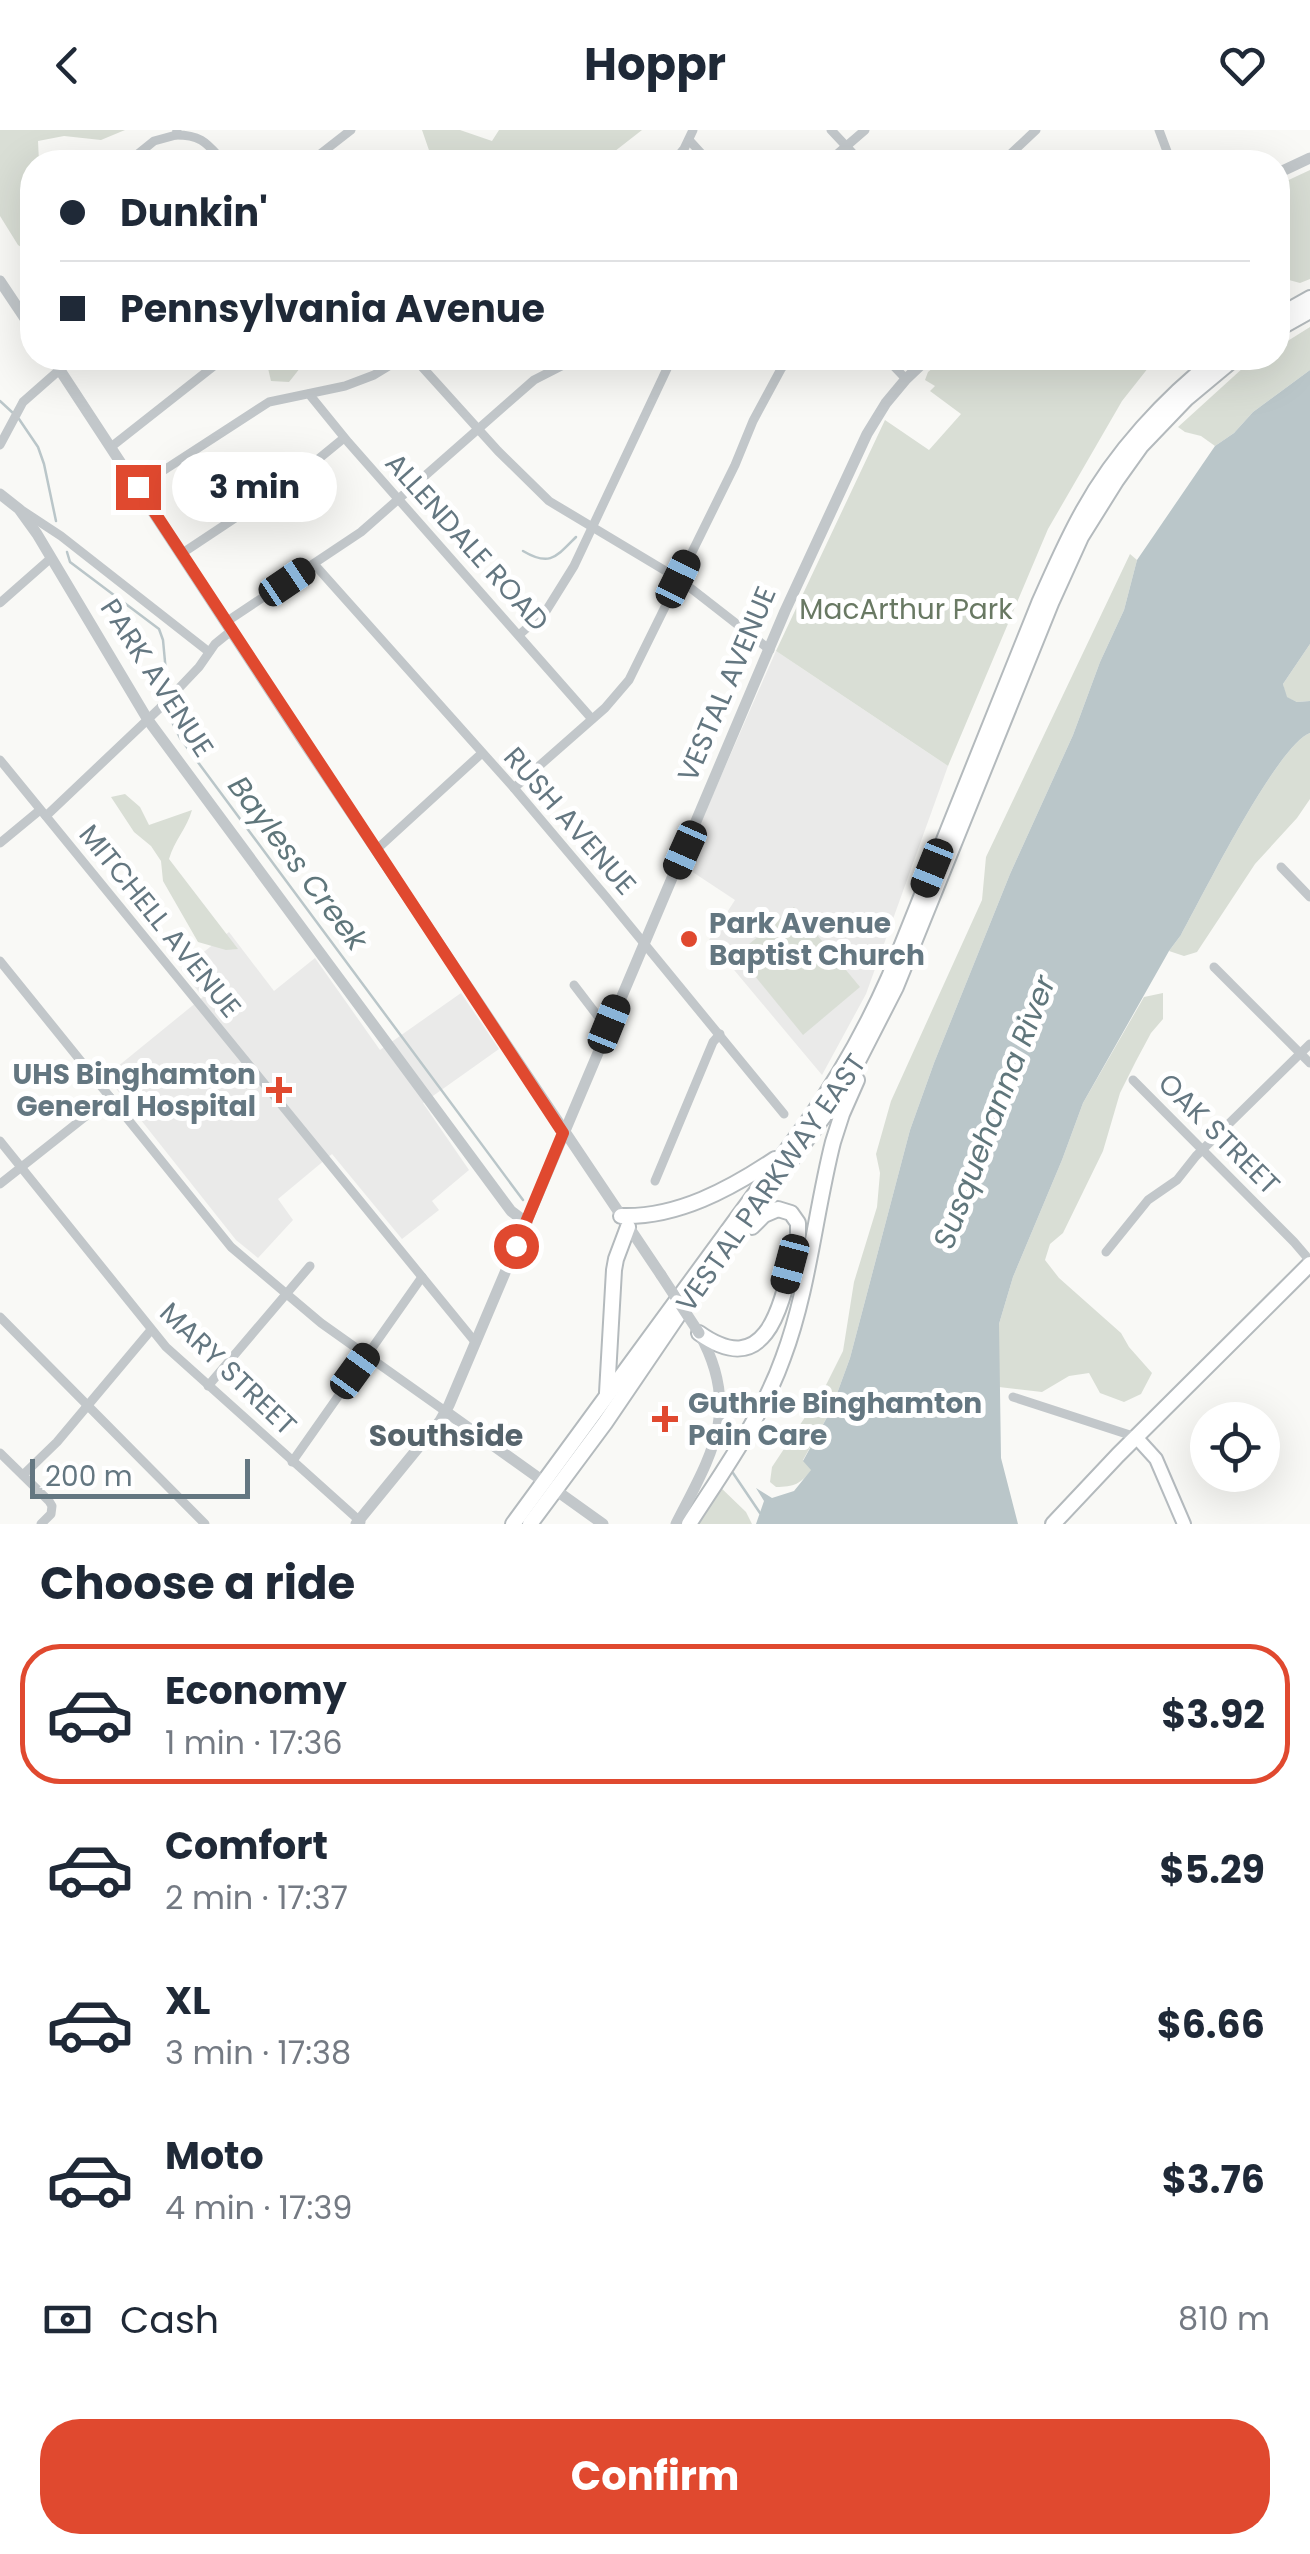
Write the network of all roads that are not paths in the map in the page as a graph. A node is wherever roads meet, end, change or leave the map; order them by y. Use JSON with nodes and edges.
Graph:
{"nodes":[{"id":1,"x":351,"y":130,"type":"edge"},
{"id":2,"x":831,"y":130,"type":"edge"},
{"id":3,"x":865,"y":130,"type":"edge"},
{"id":4,"x":1036,"y":130,"type":"edge"},
{"id":5,"x":177,"y":132,"type":"edge"},
{"id":6,"x":846,"y":146,"type":"junction"},
{"id":7,"x":143,"y":150,"type":"edge"},
{"id":8,"x":212,"y":150,"type":"edge"},
{"id":9,"x":325,"y":150,"type":"edge"},
{"id":10,"x":842,"y":150,"type":"edge"},
{"id":11,"x":850,"y":150,"type":"edge"},
{"id":12,"x":1015,"y":150,"type":"edge"},
{"id":13,"x":0,"y":281,"type":"edge"},
{"id":14,"x":20,"y":311,"type":"edge"},
{"id":15,"x":49,"y":370,"type":"edge"},
{"id":16,"x":60,"y":370,"type":"edge"},
{"id":17,"x":209,"y":370,"type":"edge"},
{"id":18,"x":382,"y":370,"type":"edge"},
{"id":19,"x":425,"y":370,"type":"edge"},
{"id":20,"x":554,"y":370,"type":"edge"},
{"id":21,"x":666,"y":370,"type":"edge"},
{"id":22,"x":780,"y":370,"type":"edge"},
{"id":23,"x":897,"y":370,"type":"edge"},
{"id":24,"x":915,"y":370,"type":"edge"},
{"id":25,"x":1203,"y":370,"type":"edge"},
{"id":26,"x":1221,"y":370,"type":"edge"},
{"id":27,"x":906,"y":379,"type":"junction"},
{"id":28,"x":309,"y":394,"type":"junction"},
{"id":29,"x":478,"y":429,"type":"junction"},
{"id":30,"x":344,"y":438,"type":"junction"},
{"id":31,"x":0,"y":445,"type":"edge"},
{"id":32,"x":111,"y":447,"type":"junction"},
{"id":33,"x":138,"y":487,"type":"junction"},
{"id":34,"x":0,"y":494,"type":"edge"},
{"id":35,"x":400,"y":499,"type":"junction"},
{"id":36,"x":19,"y":508,"type":"junction"},
{"id":37,"x":592,"y":528,"type":"junction"},
{"id":38,"x":181,"y":554,"type":"junction"},
{"id":39,"x":51,"y":558,"type":"junction"},
{"id":40,"x":314,"y":564,"type":"junction"},
{"id":41,"x":678,"y":579,"type":"junction"},
{"id":42,"x":0,"y":604,"type":"edge"},
{"id":43,"x":228,"y":627,"type":"junction"},
{"id":44,"x":519,"y":635,"type":"junction"},
{"id":45,"x":770,"y":650,"type":"junction"},
{"id":46,"x":209,"y":652,"type":"junction"},
{"id":47,"x":592,"y":719,"type":"junction"},
{"id":48,"x":148,"y":720,"type":"junction"},
{"id":49,"x":482,"y":752,"type":"junction"},
{"id":50,"x":0,"y":760,"type":"edge"},
{"id":51,"x":514,"y":788,"type":"junction"},
{"id":52,"x":43,"y":813,"type":"junction"},
{"id":53,"x":0,"y":843,"type":"edge"},
{"id":54,"x":376,"y":850,"type":"junction"},
{"id":55,"x":1281,"y":868,"type":"dead end"},
{"id":56,"x":1310,"y":897,"type":"edge"},
{"id":57,"x":643,"y":942,"type":"junction"},
{"id":58,"x":0,"y":961,"type":"edge"},
{"id":59,"x":1214,"y":967,"type":"dead end"},
{"id":60,"x":574,"y":985,"type":"dead end"},
{"id":61,"x":609,"y":1024,"type":"junction"},
{"id":62,"x":877,"y":1029,"type":"junction"},
{"id":63,"x":720,"y":1034,"type":"junction"},
{"id":64,"x":1310,"y":1044,"type":"edge"},
{"id":65,"x":1300,"y":1053,"type":"junction"},
{"id":66,"x":1310,"y":1063,"type":"edge"},
{"id":67,"x":1133,"y":1080,"type":"dead end"},
{"id":68,"x":110,"y":1097,"type":"junction"},
{"id":69,"x":784,"y":1114,"type":"dead end"},
{"id":70,"x":563,"y":1133,"type":"junction"},
{"id":71,"x":796,"y":1136,"type":"junction"},
{"id":72,"x":0,"y":1141,"type":"edge"},
{"id":73,"x":1204,"y":1150,"type":"junction"},
{"id":74,"x":20,"y":1167,"type":"junction"},
{"id":75,"x":655,"y":1181,"type":"dead end"},
{"id":76,"x":0,"y":1184,"type":"edge"},
{"id":77,"x":624,"y":1221,"type":"junction"},
{"id":78,"x":528,"y":1223,"type":"junction"},
{"id":79,"x":1106,"y":1252,"type":"dead end"},
{"id":80,"x":720,"y":1260,"type":"junction"},
{"id":81,"x":1310,"y":1265,"type":"edge"},
{"id":82,"x":310,"y":1266,"type":"dead end"},
{"id":83,"x":422,"y":1278,"type":"junction"},
{"id":84,"x":287,"y":1296,"type":"junction"},
{"id":85,"x":0,"y":1317,"type":"edge"},
{"id":86,"x":152,"y":1330,"type":"junction"},
{"id":87,"x":699,"y":1333,"type":"junction"},
{"id":88,"x":476,"y":1343,"type":"junction"},
{"id":89,"x":367,"y":1355,"type":"junction"},
{"id":90,"x":208,"y":1386,"type":"junction"},
{"id":91,"x":1012,"y":1397,"type":"dead end"},
{"id":92,"x":604,"y":1402,"type":"junction"},
{"id":93,"x":88,"y":1406,"type":"junction"},
{"id":94,"x":446,"y":1410,"type":"junction"},
{"id":95,"x":1136,"y":1437,"type":"junction"},
{"id":96,"x":0,"y":1453,"type":"edge"},
{"id":97,"x":292,"y":1462,"type":"junction"},
{"id":98,"x":23,"y":1475,"type":"junction"},
{"id":99,"x":549,"y":1486,"type":"junction"},
{"id":100,"x":46,"y":1522,"type":"edge"},
{"id":101,"x":359,"y":1523,"type":"edge"},
{"id":102,"x":205,"y":1524,"type":"edge"},
{"id":103,"x":514,"y":1524,"type":"edge"},
{"id":104,"x":530,"y":1524,"type":"edge"},
{"id":105,"x":603,"y":1524,"type":"edge"},
{"id":106,"x":676,"y":1524,"type":"edge"},
{"id":107,"x":689,"y":1524,"type":"edge"},
{"id":108,"x":1052,"y":1524,"type":"edge"},
{"id":109,"x":1184,"y":1524,"type":"edge"}],
"edges":[{"from":1,"to":9,"type":"street"},
{"from":2,"to":6,"type":"street"},
{"from":3,"to":6,"type":"street"},
{"from":4,"to":12,"type":"street"},
{"from":5,"to":7,"type":"street"},
{"from":5,"to":8,"type":"street"},
{"from":6,"to":10,"type":"street"},
{"from":6,"to":11,"type":"street"},
{"from":13,"to":14,"type":"street"},
{"from":15,"to":31,"type":"street"},
{"from":16,"to":32,"type":"street"},
{"from":17,"to":32,"type":"street"},
{"from":18,"to":28,"type":"street"},
{"from":19,"to":29,"type":"street"},
{"from":20,"to":29,"type":"street"},
{"from":21,"to":37,"type":"street"},
{"from":22,"to":41,"type":"street"},
{"from":23,"to":27,"type":"street"},
{"from":24,"to":27,"type":"street","name":"VESTAL AVENUE"},
{"from":25,"to":71,"type":"main road","name":"VESTAL PARKWAY EAST"},
{"from":26,"to":62,"type":"main road","name":"VESTAL PARKWAY EAST"},
{"from":27,"to":45,"type":"street","name":"VESTAL AVENUE"},
{"from":28,"to":30,"type":"street","name":"ALLENDALE ROAD"},
{"from":28,"to":33,"type":"street"},
{"from":29,"to":35,"type":"street"},
{"from":29,"to":37,"type":"street"},
{"from":30,"to":35,"type":"street","name":"ALLENDALE ROAD"},
{"from":30,"to":38,"type":"street"},
{"from":32,"to":33,"type":"street"},
{"from":33,"to":38,"type":"street"},
{"from":34,"to":36,"type":"street","name":"PARK AVENUE"},
{"from":35,"to":40,"type":"street"},
{"from":35,"to":44,"type":"street","name":"ALLENDALE ROAD"},
{"from":36,"to":39,"type":"street","name":"PARK AVENUE"},
{"from":36,"to":46,"type":"street"},
{"from":37,"to":41,"type":"street"},
{"from":37,"to":44,"type":"street"},
{"from":38,"to":43,"type":"street"},
{"from":39,"to":42,"type":"street"},
{"from":39,"to":48,"type":"street","name":"PARK AVENUE"},
{"from":40,"to":43,"type":"street"},
{"from":40,"to":49,"type":"street","name":"RUSH AVENUE"},
{"from":41,"to":45,"type":"street"},
{"from":41,"to":47,"type":"street"},
{"from":43,"to":46,"type":"street"},
{"from":43,"to":54,"type":"street"},
{"from":44,"to":47,"type":"street","name":"ALLENDALE ROAD"},
{"from":45,"to":57,"type":"street","name":"VESTAL AVENUE"},
{"from":46,"to":48,"type":"street"},
{"from":47,"to":51,"type":"street"},
{"from":48,"to":52,"type":"street"},
{"from":48,"to":78,"type":"street","name":"PARK AVENUE"},
{"from":49,"to":51,"type":"street","name":"RUSH AVENUE"},
{"from":49,"to":54,"type":"street"},
{"from":50,"to":52,"type":"street","name":"MITCHELL AVENUE"},
{"from":51,"to":57,"type":"street","name":"RUSH AVENUE"},
{"from":52,"to":53,"type":"street"},
{"from":52,"to":83,"type":"street","name":"MITCHELL AVENUE"},
{"from":54,"to":70,"type":"street"},
{"from":55,"to":56,"type":"street"},
{"from":57,"to":61,"type":"street","name":"VESTAL AVENUE"},
{"from":57,"to":63,"type":"street","name":"RUSH AVENUE"},
{"from":58,"to":68,"type":"street"},
{"from":59,"to":65,"type":"street"},
{"from":60,"to":61,"type":"street"},
{"from":61,"to":70,"type":"street","name":"VESTAL AVENUE"},
{"from":62,"to":80,"type":"main road","name":"VESTAL PARKWAY EAST"},
{"from":62,"to":107,"type":"main road"},
{"from":63,"to":69,"type":"street","name":"RUSH AVENUE"},
{"from":63,"to":75,"type":"street"},
{"from":64,"to":65,"type":"street"},
{"from":65,"to":66,"type":"street"},
{"from":65,"to":73,"type":"street"},
{"from":67,"to":73,"type":"street","name":"OAK STREET"},
{"from":68,"to":74,"type":"street"},
{"from":68,"to":84,"type":"street"},
{"from":70,"to":77,"type":"street"},
{"from":70,"to":78,"type":"street","name":"VESTAL AVENUE"},
{"from":71,"to":77,"type":"main road"},
{"from":71,"to":92,"type":"main road","name":"VESTAL PARKWAY EAST"},
{"from":72,"to":74,"type":"street","name":"MARY STREET"},
{"from":73,"to":79,"type":"street"},
{"from":73,"to":81,"type":"street","name":"OAK STREET"},
{"from":74,"to":76,"type":"street"},
{"from":74,"to":86,"type":"street","name":"MARY STREET"},
{"from":77,"to":87,"type":"street","bridge":true},
{"from":77,"to":92,"type":"main road"},
{"from":78,"to":88,"type":"street","name":"VESTAL AVENUE"},
{"from":80,"to":87,"type":"main road"},
{"from":80,"to":99,"type":"main road","name":"VESTAL PARKWAY EAST"},
{"from":81,"to":95,"type":"main road"},
{"from":82,"to":84,"type":"street"},
{"from":83,"to":88,"type":"street","name":"MITCHELL AVENUE"},
{"from":83,"to":89,"type":"street"},
{"from":84,"to":89,"type":"street"},
{"from":84,"to":90,"type":"street"},
{"from":85,"to":93,"type":"street"},
{"from":86,"to":90,"type":"street","name":"MARY STREET"},
{"from":86,"to":93,"type":"street"},
{"from":87,"to":106,"type":"street"},
{"from":88,"to":94,"type":"street","name":"VESTAL AVENUE"},
{"from":89,"to":94,"type":"street"},
{"from":89,"to":97,"type":"street"},
{"from":90,"to":97,"type":"street","name":"MARY STREET"},
{"from":91,"to":95,"type":"street"},
{"from":92,"to":99,"type":"main road","name":"VESTAL PARKWAY EAST"},
{"from":93,"to":98,"type":"street"},
{"from":93,"to":102,"type":"street"},
{"from":94,"to":99,"type":"street"},
{"from":94,"to":101,"type":"street","name":"VESTAL AVENUE"},
{"from":95,"to":108,"type":"main road"},
{"from":95,"to":109,"type":"main road"},
{"from":96,"to":98,"type":"street"},
{"from":97,"to":101,"type":"street","name":"MARY STREET"},
{"from":98,"to":100,"type":"street"},
{"from":99,"to":103,"type":"main road","name":"VESTAL PARKWAY EAST"},
{"from":99,"to":104,"type":"main road","name":"VESTAL PARKWAY EAST"},
{"from":99,"to":105,"type":"street"}]}
